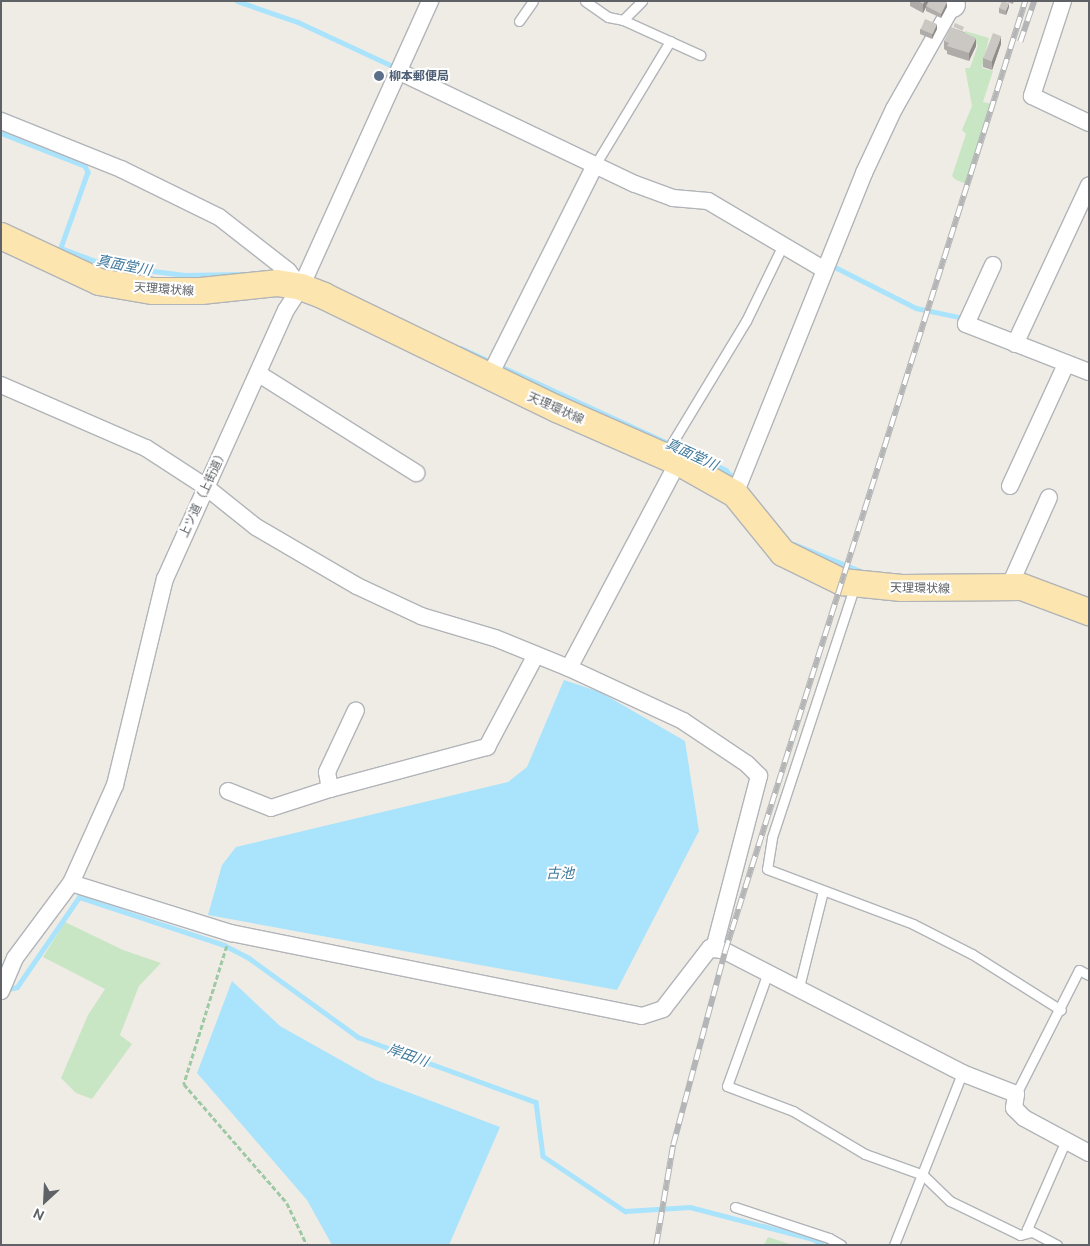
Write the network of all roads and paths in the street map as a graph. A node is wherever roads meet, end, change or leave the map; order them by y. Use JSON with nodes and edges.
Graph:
{"nodes":[{"id":1,"x":430,"y":1,"type":"edge"},
{"id":2,"x":533,"y":1,"type":"edge"},
{"id":3,"x":585,"y":1,"type":"edge"},
{"id":4,"x":642,"y":1,"type":"edge"},
{"id":5,"x":1062,"y":1,"type":"edge"},
{"id":6,"x":952,"y":2,"type":"edge"},
{"id":7,"x":623,"y":20,"type":"junction"},
{"id":8,"x":519,"y":21,"type":"dead end"},
{"id":9,"x":670,"y":41,"type":"junction"},
{"id":10,"x":700,"y":55,"type":"dead end"},
{"id":11,"x":400,"y":72,"type":"junction"},
{"id":12,"x":1,"y":121,"type":"edge"},
{"id":13,"x":1089,"y":123,"type":"edge"},
{"id":14,"x":595,"y":165,"type":"junction"},
{"id":15,"x":1089,"y":185,"type":"edge"},
{"id":16,"x":1,"y":236,"type":"edge"},
{"id":17,"x":782,"y":247,"type":"junction"},
{"id":18,"x":993,"y":264,"type":"dead end"},
{"id":19,"x":822,"y":269,"type":"junction"},
{"id":20,"x":301,"y":287,"type":"junction"},
{"id":21,"x":1015,"y":344,"type":"junction"},
{"id":22,"x":1066,"y":364,"type":"junction"},
{"id":23,"x":1089,"y":372,"type":"edge"},
{"id":24,"x":259,"y":374,"type":"junction"},
{"id":25,"x":489,"y":377,"type":"junction"},
{"id":26,"x":1,"y":384,"type":"edge"},
{"id":27,"x":672,"y":459,"type":"junction"},
{"id":28,"x":416,"y":473,"type":"dead end"},
{"id":29,"x":1010,"y":486,"type":"dead end"},
{"id":30,"x":206,"y":487,"type":"junction"},
{"id":31,"x":735,"y":494,"type":"junction"},
{"id":32,"x":1049,"y":497,"type":"dead end"},
{"id":33,"x":855,"y":584,"type":"junction"},
{"id":34,"x":1009,"y":587,"type":"junction"},
{"id":35,"x":1089,"y":612,"type":"edge"},
{"id":36,"x":536,"y":655,"type":"junction"},
{"id":37,"x":569,"y":668,"type":"junction"},
{"id":38,"x":356,"y":710,"type":"dead end"},
{"id":39,"x":330,"y":789,"type":"junction"},
{"id":40,"x":228,"y":791,"type":"dead end"},
{"id":41,"x":70,"y":883,"type":"junction"},
{"id":42,"x":823,"y":891,"type":"junction"},
{"id":43,"x":231,"y":933,"type":"junction"},
{"id":44,"x":714,"y":949,"type":"junction"},
{"id":45,"x":767,"y":975,"type":"junction"},
{"id":46,"x":1089,"y":975,"type":"edge"},
{"id":47,"x":2,"y":990,"type":"edge"},
{"id":48,"x":798,"y":992,"type":"junction"},
{"id":49,"x":1060,"y":1010,"type":"junction"},
{"id":50,"x":962,"y":1073,"type":"junction"},
{"id":51,"x":1016,"y":1094,"type":"junction"},
{"id":52,"x":1066,"y":1140,"type":"junction"},
{"id":53,"x":1089,"y":1153,"type":"edge"},
{"id":54,"x":923,"y":1175,"type":"junction"},
{"id":55,"x":735,"y":1207,"type":"dead end"},
{"id":56,"x":1031,"y":1232,"type":"junction"},
{"id":57,"x":306,"y":1245,"type":"edge"},
{"id":58,"x":841,"y":1245,"type":"edge"},
{"id":59,"x":894,"y":1245,"type":"edge"},
{"id":60,"x":1056,"y":1245,"type":"edge"}],
"edges":[{"from":1,"to":11,"type":"street","name":"上ツ道（上街道）"},
{"from":2,"to":8,"type":"lane"},
{"from":3,"to":7,"type":"lane"},
{"from":4,"to":7,"type":"lane"},
{"from":5,"to":13,"type":"street"},
{"from":6,"to":19,"type":"street"},
{"from":7,"to":9,"type":"lane"},
{"from":9,"to":10,"type":"lane"},
{"from":9,"to":14,"type":"lane"},
{"from":11,"to":14,"type":"street"},
{"from":11,"to":20,"type":"street","name":"上ツ道（上街道）"},
{"from":12,"to":20,"type":"street"},
{"from":14,"to":17,"type":"street"},
{"from":14,"to":25,"type":"street"},
{"from":15,"to":21,"type":"street"},
{"from":16,"to":20,"type":"main road","name":"天理環状線"},
{"from":17,"to":19,"type":"street"},
{"from":17,"to":27,"type":"lane"},
{"from":18,"to":21,"type":"street"},
{"from":19,"to":31,"type":"street"},
{"from":20,"to":24,"type":"street","name":"上ツ道（上街道）"},
{"from":20,"to":25,"type":"main road","name":"天理環状線"},
{"from":21,"to":22,"type":"street"},
{"from":22,"to":23,"type":"street"},
{"from":22,"to":29,"type":"street"},
{"from":24,"to":28,"type":"street"},
{"from":24,"to":30,"type":"street","name":"上ツ道（上街道）"},
{"from":25,"to":27,"type":"main road","name":"天理環状線"},
{"from":26,"to":30,"type":"street"},
{"from":27,"to":31,"type":"main road","name":"天理環状線"},
{"from":27,"to":37,"type":"street"},
{"from":30,"to":36,"type":"street"},
{"from":30,"to":41,"type":"street","name":"上ツ道（上街道）"},
{"from":31,"to":33,"type":"main road","name":"天理環状線"},
{"from":32,"to":34,"type":"street"},
{"from":33,"to":34,"type":"main road","name":"天理環状線"},
{"from":33,"to":42,"type":"lane"},
{"from":34,"to":35,"type":"main road","name":"天理環状線"},
{"from":36,"to":37,"type":"street"},
{"from":36,"to":39,"type":"street"},
{"from":37,"to":44,"type":"street"},
{"from":38,"to":39,"type":"street"},
{"from":39,"to":40,"type":"street"},
{"from":41,"to":43,"type":"street"},
{"from":41,"to":47,"type":"street","name":"上ツ道（上街道）"},
{"from":42,"to":48,"type":"lane"},
{"from":42,"to":49,"type":"lane"},
{"from":43,"to":44,"type":"street"},
{"from":43,"to":57,"type":"path"},
{"from":44,"to":45,"type":"street"},
{"from":45,"to":48,"type":"street"},
{"from":45,"to":54,"type":"lane"},
{"from":46,"to":49,"type":"lane"},
{"from":48,"to":50,"type":"street"},
{"from":49,"to":51,"type":"lane"},
{"from":50,"to":51,"type":"street"},
{"from":50,"to":54,"type":"lane"},
{"from":51,"to":52,"type":"street"},
{"from":52,"to":53,"type":"street"},
{"from":52,"to":56,"type":"lane"},
{"from":54,"to":56,"type":"lane"},
{"from":54,"to":59,"type":"lane"},
{"from":55,"to":58,"type":"lane"},
{"from":56,"to":60,"type":"lane"}]}
